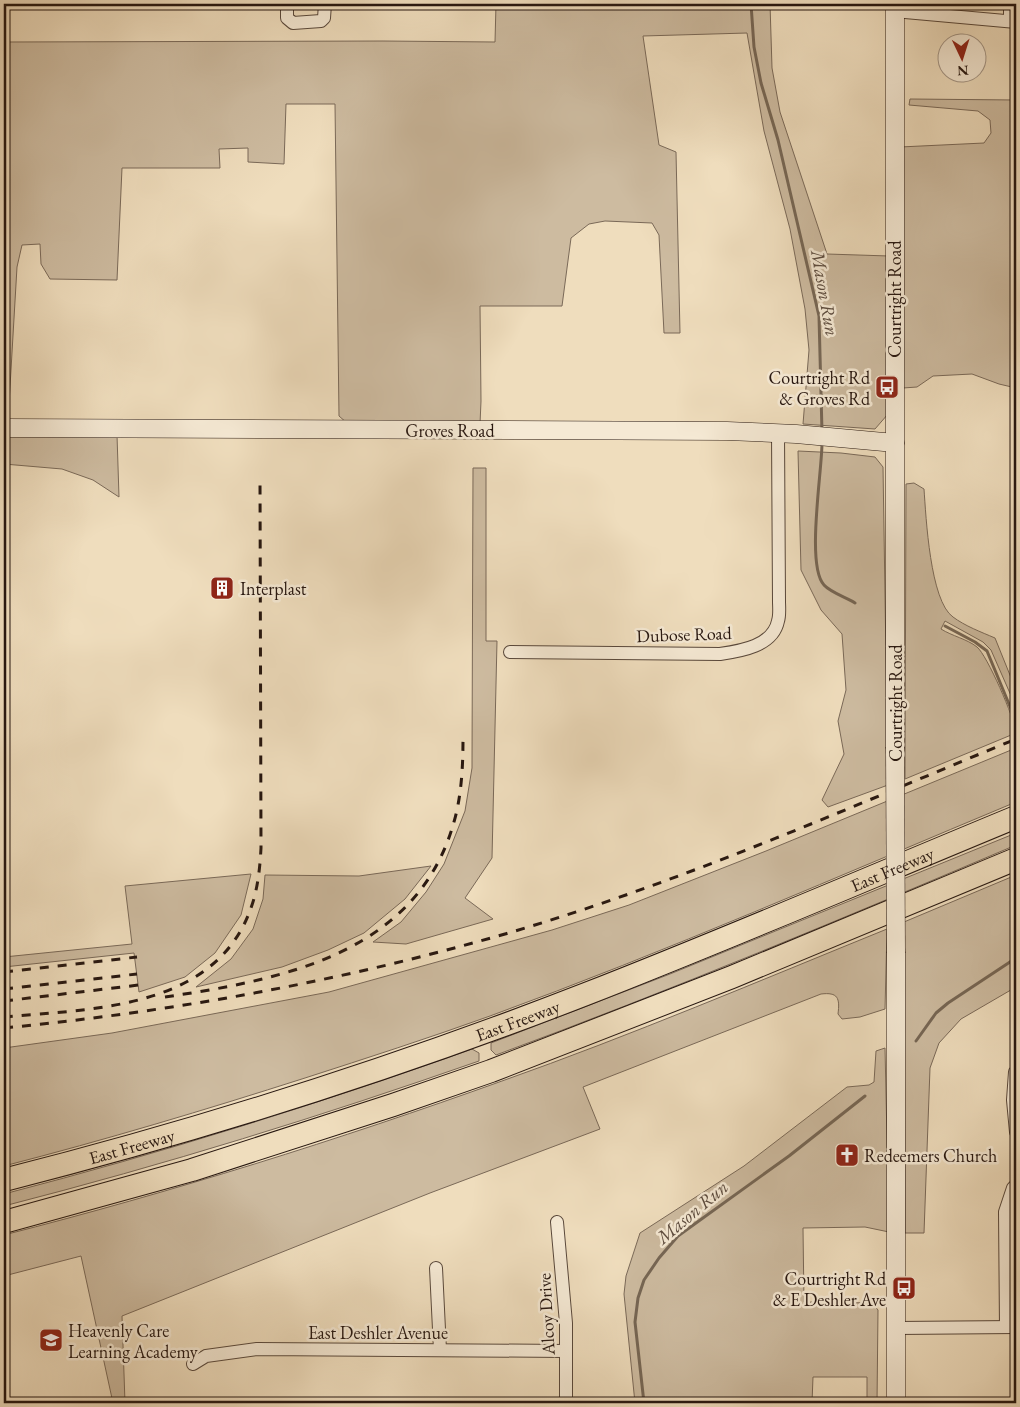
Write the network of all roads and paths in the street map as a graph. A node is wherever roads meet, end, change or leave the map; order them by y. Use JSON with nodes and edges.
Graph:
{"nodes":[{"id":1,"x":287,"y":4,"type":"edge"},
{"id":2,"x":325,"y":4,"type":"edge"},
{"id":3,"x":1010,"y":4,"type":"edge"},
{"id":4,"x":894,"y":7,"type":"edge"},
{"id":5,"x":1013,"y":22,"type":"edge"},
{"id":6,"x":4,"y":428,"type":"edge"},
{"id":7,"x":778,"y":433,"type":"junction"},
{"id":8,"x":895,"y":443,"type":"junction"},
{"id":9,"x":510,"y":652,"type":"dead end"},
{"id":10,"x":1016,"y":817,"type":"edge"},
{"id":11,"x":1016,"y":859,"type":"edge"},
{"id":12,"x":1016,"y":1072,"type":"edge"},
{"id":13,"x":1016,"y":1132,"type":"edge"},
{"id":14,"x":4,"y":1180,"type":"edge"},
{"id":15,"x":1016,"y":1185,"type":"edge"},
{"id":16,"x":4,"y":1222,"type":"edge"},
{"id":17,"x":558,"y":1222,"type":"dead end"},
{"id":18,"x":436,"y":1268,"type":"dead end"},
{"id":19,"x":1011,"y":1327,"type":"edge"},
{"id":20,"x":896,"y":1328,"type":"junction"},
{"id":21,"x":440,"y":1350,"type":"junction"},
{"id":22,"x":566,"y":1351,"type":"junction"},
{"id":23,"x":193,"y":1364,"type":"dead end"},
{"id":24,"x":566,"y":1403,"type":"edge"},
{"id":25,"x":896,"y":1403,"type":"edge"}],
"edges":[{"from":1,"to":2,"type":"street"},
{"from":3,"to":5,"type":"street"},
{"from":4,"to":5,"type":"street"},
{"from":4,"to":8,"type":"street","name":"Courtright Road"},
{"from":6,"to":7,"type":"street","name":"Groves Road"},
{"from":7,"to":8,"type":"street","name":"Groves Road"},
{"from":7,"to":9,"type":"street","name":"Dubose Road"},
{"from":8,"to":20,"type":"street","name":"Courtright Road","bridge":true},
{"from":10,"to":14,"type":"highway","name":"East Freeway"},
{"from":11,"to":16,"type":"highway"},
{"from":12,"to":13,"type":"street"},
{"from":15,"to":19,"type":"street"},
{"from":17,"to":22,"type":"street","name":"Alcoy Drive"},
{"from":18,"to":21,"type":"street"},
{"from":19,"to":20,"type":"street"},
{"from":20,"to":25,"type":"street","name":"Courtright Road"},
{"from":21,"to":22,"type":"street","name":"East Deshler Avenue"},
{"from":21,"to":23,"type":"street","name":"East Deshler Avenue"},
{"from":22,"to":24,"type":"street","name":"Alcoy Drive"}]}
